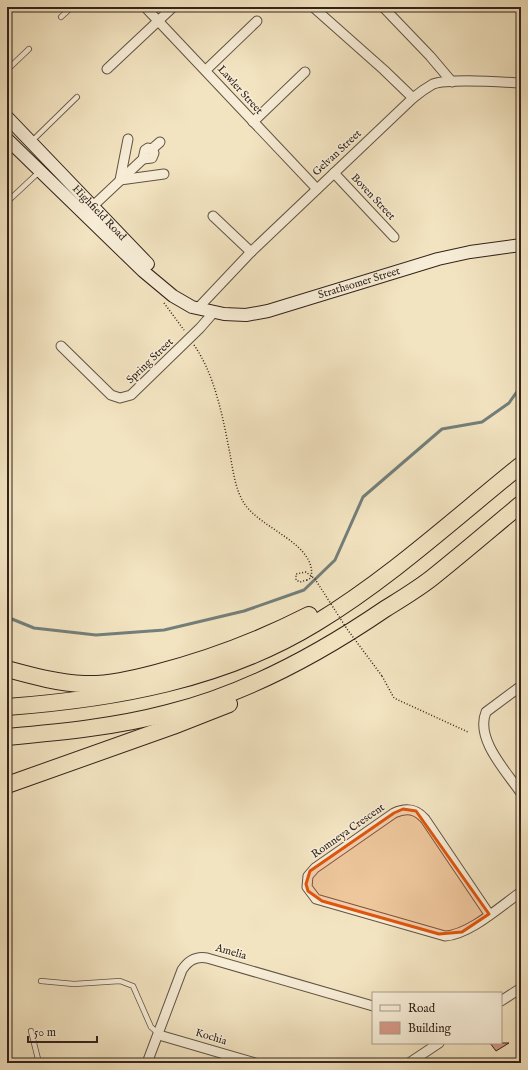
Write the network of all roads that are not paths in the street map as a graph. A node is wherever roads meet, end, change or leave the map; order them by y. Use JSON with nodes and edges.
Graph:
{"nodes":[{"id":1,"x":72,"y":7,"type":"edge"},
{"id":2,"x":145,"y":7,"type":"edge"},
{"id":3,"x":173,"y":7,"type":"edge"},
{"id":4,"x":313,"y":7,"type":"edge"},
{"id":5,"x":383,"y":7,"type":"edge"},
{"id":6,"x":61,"y":17,"type":"dead end"},
{"id":7,"x":158,"y":21,"type":"junction"},
{"id":8,"x":257,"y":21,"type":"dead end"},
{"id":9,"x":29,"y":49,"type":"dead end"},
{"id":10,"x":107,"y":69,"type":"dead end"},
{"id":11,"x":7,"y":70,"type":"edge"},
{"id":12,"x":206,"y":70,"type":"junction"},
{"id":13,"x":305,"y":72,"type":"dead end"},
{"id":14,"x":452,"y":82,"type":"junction"},
{"id":15,"x":521,"y":83,"type":"edge"},
{"id":16,"x":77,"y":97,"type":"dead end"},
{"id":17,"x":412,"y":98,"type":"junction"},
{"id":18,"x":7,"y":117,"type":"edge"},
{"id":19,"x":253,"y":122,"type":"junction"},
{"id":20,"x":7,"y":139,"type":"edge"},
{"id":21,"x":128,"y":139,"type":"dead end"},
{"id":22,"x":31,"y":142,"type":"junction"},
{"id":23,"x":160,"y":142,"type":"dead end"},
{"id":24,"x":41,"y":171,"type":"junction"},
{"id":25,"x":334,"y":173,"type":"junction"},
{"id":26,"x":164,"y":174,"type":"dead end"},
{"id":27,"x":120,"y":180,"type":"junction"},
{"id":28,"x":317,"y":189,"type":"junction"},
{"id":29,"x":7,"y":202,"type":"edge"},
{"id":30,"x":93,"y":206,"type":"junction"},
{"id":31,"x":213,"y":216,"type":"dead end"},
{"id":32,"x":394,"y":237,"type":"dead end"},
{"id":33,"x":521,"y":245,"type":"edge"},
{"id":34,"x":251,"y":252,"type":"junction"},
{"id":35,"x":195,"y":306,"type":"junction"},
{"id":36,"x":214,"y":312,"type":"junction"},
{"id":37,"x":61,"y":346,"type":"dead end"},
{"id":38,"x":521,"y":465,"type":"edge"},
{"id":39,"x":482,"y":496,"type":"junction"},
{"id":40,"x":521,"y":504,"type":"edge"},
{"id":41,"x":432,"y":578,"type":"junction"},
{"id":42,"x":7,"y":669,"type":"edge"},
{"id":43,"x":521,"y":686,"type":"edge"},
{"id":44,"x":7,"y":707,"type":"edge"},
{"id":45,"x":7,"y":737,"type":"edge"},
{"id":46,"x":7,"y":785,"type":"edge"},
{"id":47,"x":521,"y":793,"type":"edge"},
{"id":48,"x":521,"y":892,"type":"edge"},
{"id":49,"x":489,"y":914,"type":"junction"},
{"id":50,"x":41,"y":981,"type":"dead end"},
{"id":51,"x":521,"y":988,"type":"edge"},
{"id":52,"x":502,"y":1000,"type":"edge"},
{"id":53,"x":372,"y":1006,"type":"edge"},
{"id":54,"x":30,"y":1031,"type":"dead end"},
{"id":55,"x":159,"y":1035,"type":"junction"},
{"id":56,"x":437,"y":1044,"type":"edge"},
{"id":57,"x":39,"y":1063,"type":"edge"},
{"id":58,"x":147,"y":1063,"type":"edge"},
{"id":59,"x":255,"y":1063,"type":"edge"},
{"id":60,"x":409,"y":1063,"type":"edge"}],
"edges":[{"from":1,"to":6,"type":"lane"},
{"from":2,"to":7,"type":"street","name":"Lawler Street"},
{"from":3,"to":7,"type":"street"},
{"from":4,"to":17,"type":"street"},
{"from":5,"to":14,"type":"street"},
{"from":7,"to":10,"type":"street"},
{"from":7,"to":12,"type":"street","name":"Lawler Street"},
{"from":8,"to":12,"type":"street"},
{"from":9,"to":11,"type":"lane"},
{"from":12,"to":19,"type":"street","name":"Lawler Street"},
{"from":13,"to":19,"type":"street"},
{"from":14,"to":15,"type":"street","name":"Gelvan Street"},
{"from":14,"to":17,"type":"street","name":"Gelvan Street"},
{"from":16,"to":22,"type":"lane"},
{"from":17,"to":25,"type":"street","name":"Gelvan Street"},
{"from":18,"to":22,"type":"street","name":"Highfield Road"},
{"from":19,"to":28,"type":"street","name":"Lawler Street"},
{"from":20,"to":24,"type":"street","name":"Highfield Road"},
{"from":21,"to":27,"type":"street"},
{"from":22,"to":30,"type":"street","name":"Highfield Road"},
{"from":23,"to":27,"type":"street"},
{"from":24,"to":29,"type":"lane"},
{"from":24,"to":35,"type":"street","name":"Highfield Road"},
{"from":25,"to":28,"type":"street","name":"Gelvan Street"},
{"from":25,"to":32,"type":"street","name":"Boven Street"},
{"from":26,"to":27,"type":"street"},
{"from":27,"to":30,"type":"street"},
{"from":28,"to":34,"type":"street","name":"Gelvan Street"},
{"from":30,"to":35,"type":"street","name":"Highfield Road"},
{"from":31,"to":34,"type":"street"},
{"from":33,"to":36,"type":"street","name":"Strathsomer Street"},
{"from":34,"to":35,"type":"street","name":"Gelvan Street"},
{"from":35,"to":36,"type":"street","name":"Strathsomer Street"},
{"from":36,"to":37,"type":"street","name":"Spring Street"},
{"from":38,"to":39,"type":"highway"},
{"from":39,"to":42,"type":"highway"},
{"from":39,"to":44,"type":"highway"},
{"from":40,"to":41,"type":"highway"},
{"from":41,"to":45,"type":"highway"},
{"from":41,"to":46,"type":"highway"},
{"from":43,"to":47,"type":"street"},
{"from":48,"to":49,"type":"street","name":"Romneya Crescent"},
{"from":49,"to":49,"type":"street","name":"Romneya Crescent"},
{"from":50,"to":55,"type":"lane"},
{"from":51,"to":52,"type":"street"},
{"from":53,"to":55,"type":"street","name":"Amelia"},
{"from":54,"to":57,"type":"lane"},
{"from":55,"to":58,"type":"street","name":"Amelia"},
{"from":55,"to":59,"type":"street","name":"Kochia"},
{"from":56,"to":60,"type":"street"}]}
